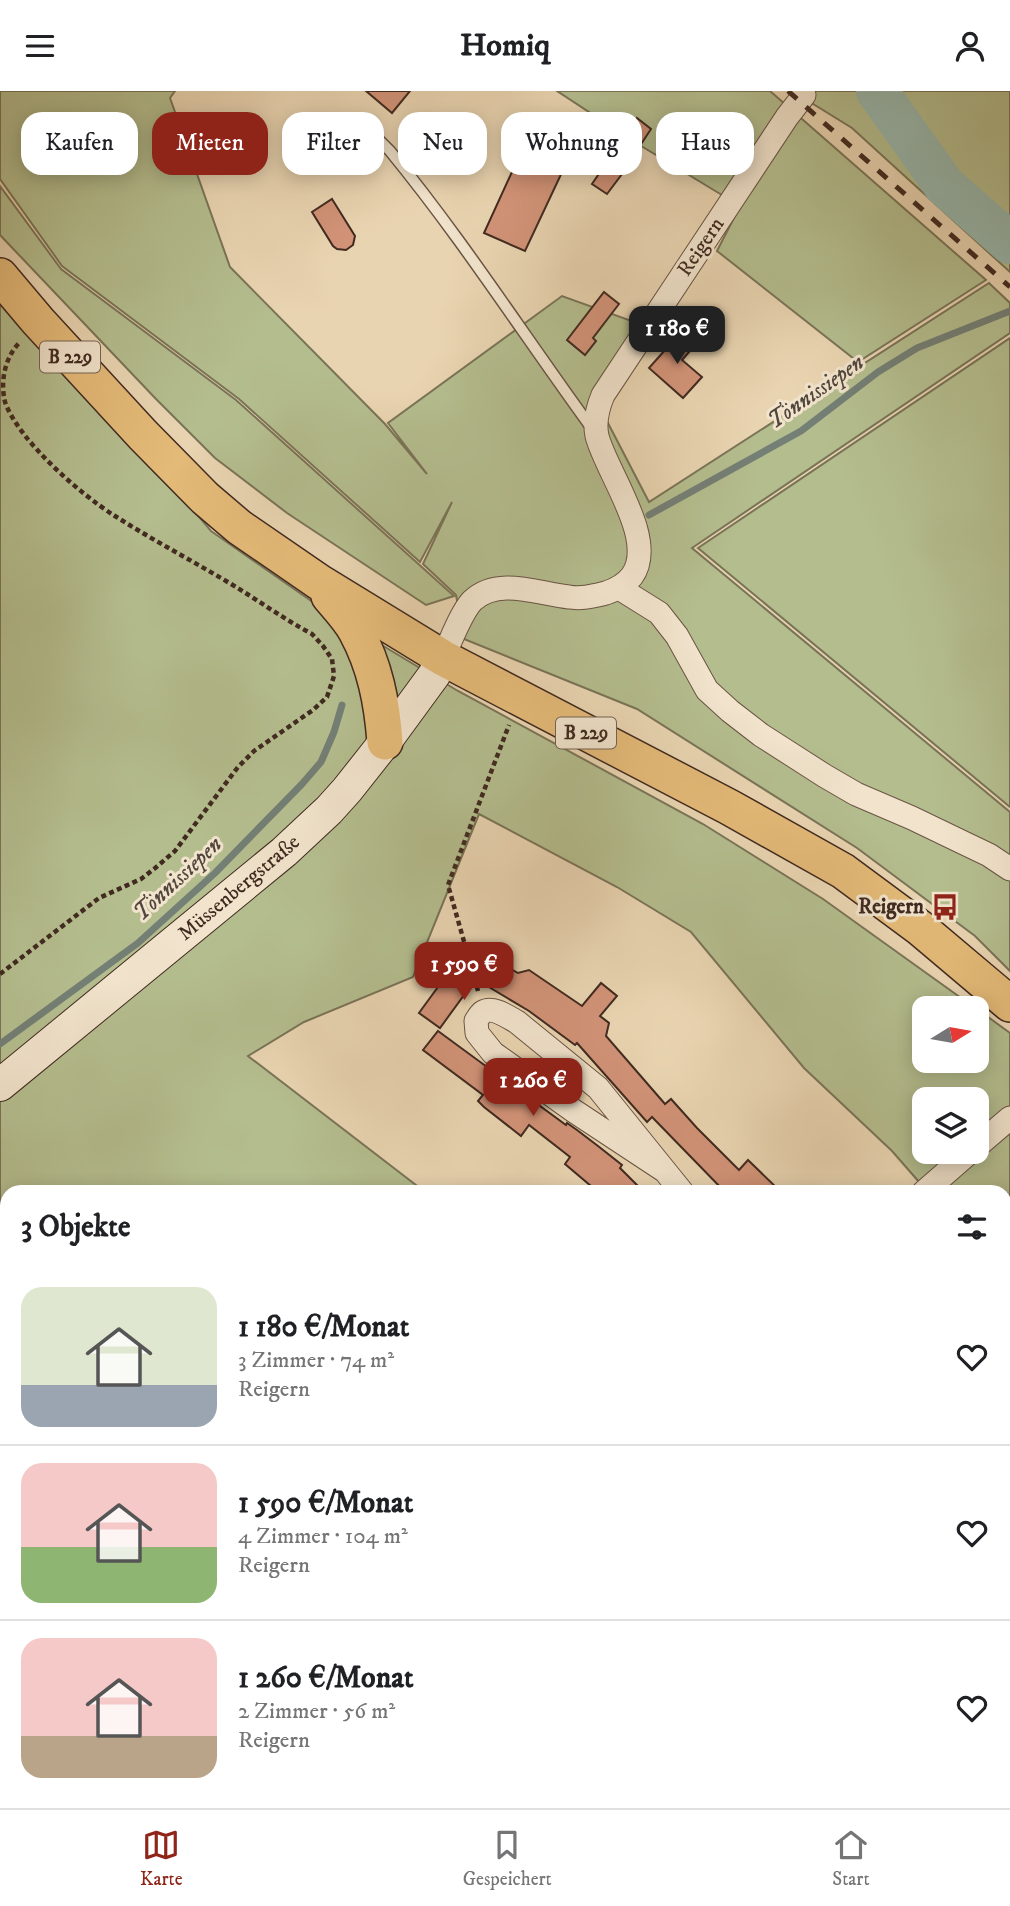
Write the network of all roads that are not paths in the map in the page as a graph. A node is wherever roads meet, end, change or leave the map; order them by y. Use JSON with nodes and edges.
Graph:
{"nodes":[{"id":1,"x":804,"y":95,"type":"dead end"},
{"id":2,"x":384,"y":145,"type":"edge"},
{"id":3,"x":0,"y":276,"type":"edge"},
{"id":4,"x":597,"y":435,"type":"junction"},
{"id":5,"x":319,"y":582,"type":"junction"},
{"id":6,"x":619,"y":588,"type":"junction"},
{"id":7,"x":443,"y":658,"type":"junction"},
{"id":8,"x":385,"y":742,"type":"junction"},
{"id":9,"x":1010,"y":869,"type":"edge"},
{"id":10,"x":1010,"y":1004,"type":"edge"},
{"id":11,"x":0,"y":1085,"type":"edge"},
{"id":12,"x":1010,"y":1118,"type":"edge"},
{"id":13,"x":989,"y":1136,"type":"edge"},
{"id":14,"x":956,"y":1164,"type":"edge"},
{"id":15,"x":665,"y":1171,"type":"junction"},
{"id":16,"x":676,"y":1185,"type":"edge"},
{"id":17,"x":932,"y":1185,"type":"edge"}],
"edges":[{"from":1,"to":4,"type":"street","name":"Reigern"},
{"from":2,"to":4,"type":"lane"},
{"from":3,"to":5,"type":"main road","number":"B 229"},
{"from":4,"to":6,"type":"street"},
{"from":5,"to":7,"type":"main road","number":"B 229"},
{"from":5,"to":8,"type":"main road"},
{"from":6,"to":7,"type":"street"},
{"from":6,"to":9,"type":"street"},
{"from":7,"to":8,"type":"main road","name":"Müssenbergstraße"},
{"from":7,"to":10,"type":"main road","number":"B 229"},
{"from":8,"to":11,"type":"main road","name":"Müssenbergstraße"},
{"from":12,"to":13,"type":"street"},
{"from":14,"to":17,"type":"street"},
{"from":15,"to":15,"type":"street"},
{"from":15,"to":16,"type":"street"}]}
